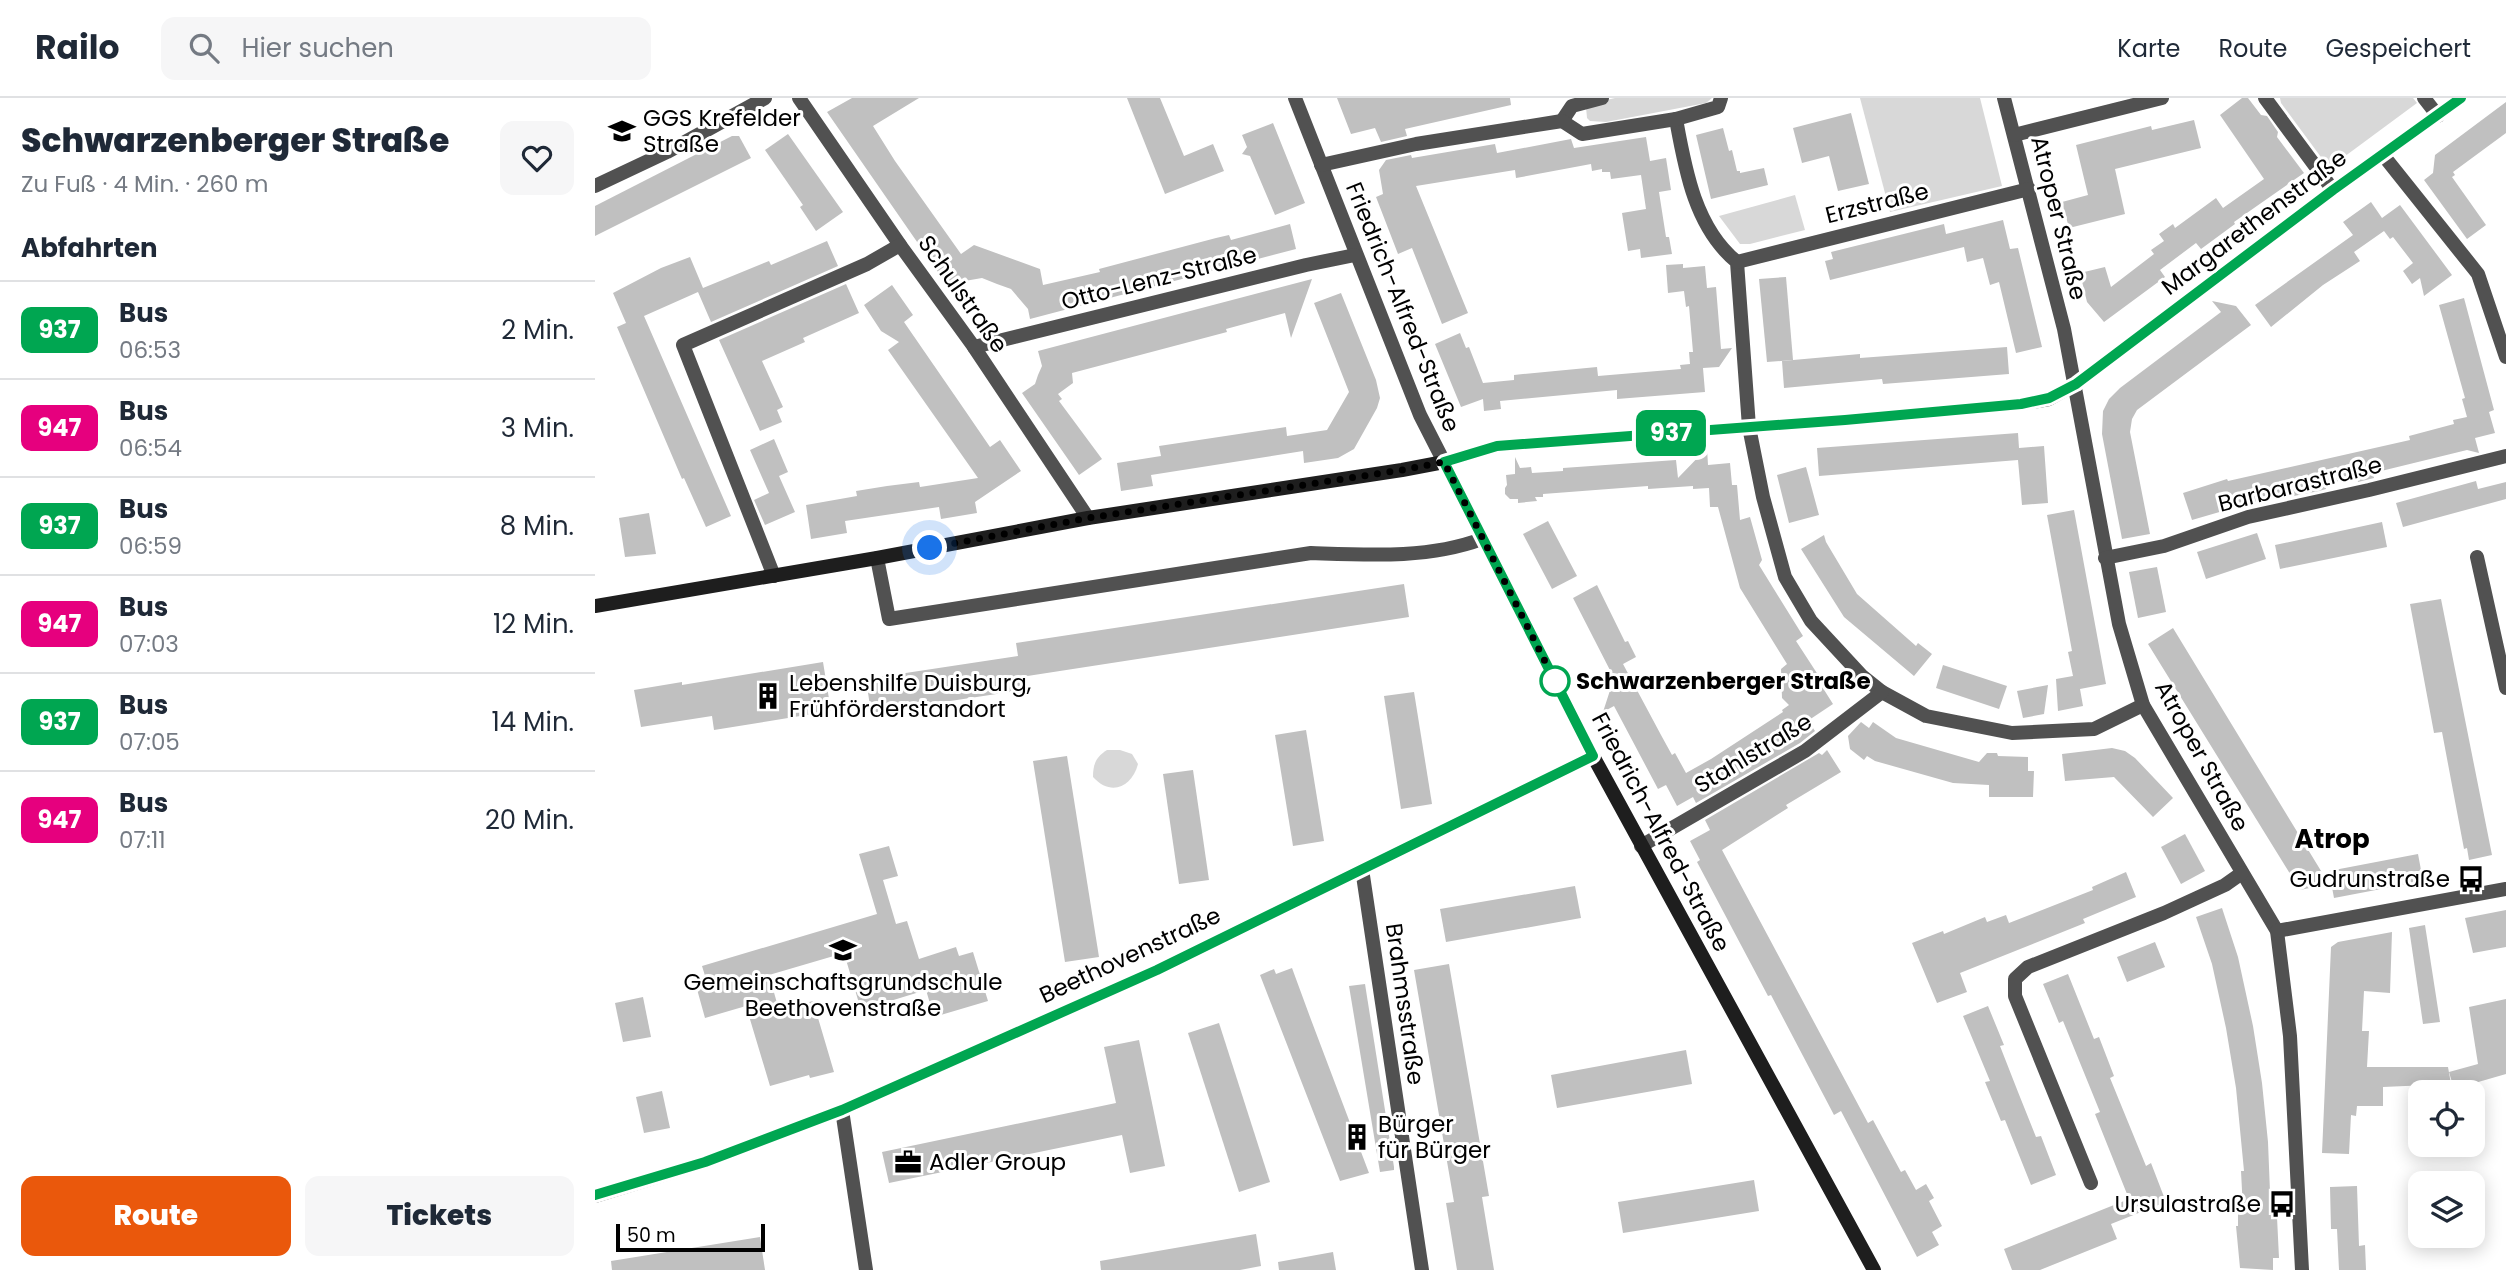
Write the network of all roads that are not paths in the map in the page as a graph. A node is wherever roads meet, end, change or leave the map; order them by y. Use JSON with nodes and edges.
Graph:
{"nodes":[{"id":1,"x":765,"y":98,"type":"edge"},
{"id":2,"x":1295,"y":98,"type":"edge"},
{"id":3,"x":1602,"y":98,"type":"edge"},
{"id":4,"x":1721,"y":98,"type":"edge"},
{"id":5,"x":2004,"y":98,"type":"edge"},
{"id":6,"x":2162,"y":98,"type":"edge"},
{"id":7,"x":2265,"y":98,"type":"edge"},
{"id":8,"x":2424,"y":98,"type":"edge"},
{"id":9,"x":2461,"y":98,"type":"edge"},
{"id":10,"x":804,"y":100,"type":"edge"},
{"id":11,"x":2438,"y":116,"type":"junction"},
{"id":12,"x":1676,"y":119,"type":"junction"},
{"id":13,"x":1562,"y":121,"type":"junction"},
{"id":14,"x":2014,"y":135,"type":"junction"},
{"id":15,"x":2383,"y":155,"type":"junction"},
{"id":16,"x":1321,"y":165,"type":"junction"},
{"id":17,"x":595,"y":186,"type":"edge"},
{"id":18,"x":2029,"y":189,"type":"junction"},
{"id":19,"x":2333,"y":190,"type":"junction"},
{"id":20,"x":900,"y":245,"type":"junction"},
{"id":21,"x":1355,"y":255,"type":"junction"},
{"id":22,"x":1737,"y":262,"type":"junction"},
{"id":23,"x":974,"y":347,"type":"junction"},
{"id":24,"x":2506,"y":357,"type":"edge"},
{"id":25,"x":2076,"y":384,"type":"junction"},
{"id":26,"x":1749,"y":427,"type":"junction"},
{"id":27,"x":2506,"y":456,"type":"edge"},
{"id":28,"x":1444,"y":462,"type":"junction"},
{"id":29,"x":1088,"y":518,"type":"junction"},
{"id":30,"x":1482,"y":539,"type":"junction"},
{"id":31,"x":2477,"y":557,"type":"dead end"},
{"id":32,"x":877,"y":558,"type":"junction"},
{"id":33,"x":2105,"y":558,"type":"junction"},
{"id":34,"x":773,"y":576,"type":"junction"},
{"id":35,"x":595,"y":606,"type":"edge"},
{"id":36,"x":2506,"y":688,"type":"edge"},
{"id":37,"x":1882,"y":692,"type":"junction"},
{"id":38,"x":2143,"y":705,"type":"junction"},
{"id":39,"x":1593,"y":756,"type":"junction"},
{"id":40,"x":1641,"y":846,"type":"junction"},
{"id":41,"x":1362,"y":869,"type":"junction"},
{"id":42,"x":2242,"y":873,"type":"junction"},
{"id":43,"x":2506,"y":889,"type":"edge"},
{"id":44,"x":2277,"y":932,"type":"junction"},
{"id":45,"x":842,"y":1110,"type":"junction"},
{"id":46,"x":2091,"y":1183,"type":"dead end"},
{"id":47,"x":595,"y":1196,"type":"edge"},
{"id":48,"x":866,"y":1270,"type":"edge"},
{"id":49,"x":1422,"y":1270,"type":"edge"},
{"id":50,"x":1874,"y":1270,"type":"edge"},
{"id":51,"x":2302,"y":1270,"type":"edge"}],
"edges":[{"from":1,"to":17,"type":"street"},
{"from":2,"to":16,"type":"street","name":"Friedrich-Alfred-Straße"},
{"from":3,"to":13,"type":"street"},
{"from":4,"to":12,"type":"street"},
{"from":5,"to":14,"type":"street","name":"Atroper Straße"},
{"from":6,"to":14,"type":"street"},
{"from":7,"to":19,"type":"street"},
{"from":8,"to":11,"type":"street"},
{"from":9,"to":11,"type":"main road","name":"Margarethenstraße"},
{"from":10,"to":20,"type":"street","name":"Schulstraße"},
{"from":11,"to":15,"type":"main road","name":"Margarethenstraße"},
{"from":12,"to":13,"type":"street"},
{"from":12,"to":22,"type":"street"},
{"from":13,"to":16,"type":"street"},
{"from":14,"to":18,"type":"street","name":"Atroper Straße"},
{"from":15,"to":19,"type":"main road","name":"Margarethenstraße"},
{"from":15,"to":24,"type":"street"},
{"from":16,"to":21,"type":"street","name":"Friedrich-Alfred-Straße"},
{"from":18,"to":22,"type":"street","name":"Erzstraße"},
{"from":18,"to":25,"type":"street","name":"Atroper Straße"},
{"from":19,"to":25,"type":"main road","name":"Margarethenstraße"},
{"from":20,"to":23,"type":"street","name":"Schulstraße"},
{"from":20,"to":34,"type":"street"},
{"from":21,"to":23,"type":"street","name":"Otto-Lenz-Straße"},
{"from":21,"to":28,"type":"street","name":"Friedrich-Alfred-Straße"},
{"from":22,"to":26,"type":"street"},
{"from":23,"to":29,"type":"street","name":"Schulstraße"},
{"from":25,"to":26,"type":"main road"},
{"from":25,"to":33,"type":"street","name":"Atroper Straße"},
{"from":26,"to":28,"type":"main road"},
{"from":26,"to":37,"type":"street"},
{"from":27,"to":33,"type":"street","name":"Barbarastraße"},
{"from":28,"to":29,"type":"main road"},
{"from":28,"to":30,"type":"main road","name":"Friedrich-Alfred-Straße"},
{"from":29,"to":32,"type":"main road"},
{"from":30,"to":32,"type":"street"},
{"from":30,"to":39,"type":"main road","name":"Friedrich-Alfred-Straße"},
{"from":31,"to":36,"type":"street"},
{"from":32,"to":34,"type":"main road"},
{"from":33,"to":38,"type":"street","name":"Atroper Straße"},
{"from":34,"to":35,"type":"main road"},
{"from":37,"to":38,"type":"street"},
{"from":37,"to":40,"type":"street","name":"Stahlstraße"},
{"from":38,"to":42,"type":"street","name":"Atroper Straße"},
{"from":39,"to":40,"type":"main road","name":"Friedrich-Alfred-Straße"},
{"from":39,"to":41,"type":"street","name":"Beethovenstraße"},
{"from":40,"to":50,"type":"main road","name":"Friedrich-Alfred-Straße"},
{"from":41,"to":45,"type":"street","name":"Beethovenstraße"},
{"from":41,"to":49,"type":"street","name":"Brahmsstraße"},
{"from":42,"to":44,"type":"street","name":"Atroper Straße"},
{"from":42,"to":46,"type":"street"},
{"from":43,"to":44,"type":"street"},
{"from":44,"to":51,"type":"street","name":"Atroper Straße"},
{"from":45,"to":47,"type":"street","name":"Beethovenstraße"},
{"from":45,"to":48,"type":"street"}]}
